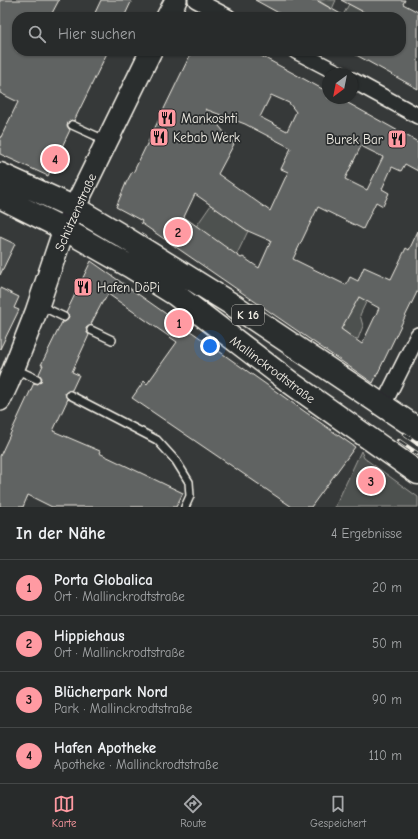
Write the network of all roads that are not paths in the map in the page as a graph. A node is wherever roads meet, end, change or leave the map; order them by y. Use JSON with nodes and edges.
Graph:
{"nodes":[{"id":1,"x":176,"y":0,"type":"edge"},
{"id":2,"x":196,"y":0,"type":"edge"},
{"id":3,"x":170,"y":12,"type":"edge"},
{"id":4,"x":219,"y":12,"type":"edge"},
{"id":5,"x":149,"y":56,"type":"edge"},
{"id":6,"x":306,"y":56,"type":"edge"},
{"id":7,"x":329,"y":68,"type":"edge"},
{"id":8,"x":358,"y":83,"type":"edge"},
{"id":9,"x":418,"y":116,"type":"edge"},
{"id":10,"x":72,"y":125,"type":"dead end"},
{"id":11,"x":107,"y":141,"type":"junction"},
{"id":12,"x":0,"y":174,"type":"edge"},
{"id":13,"x":0,"y":197,"type":"edge"},
{"id":14,"x":75,"y":208,"type":"junction"},
{"id":15,"x":64,"y":229,"type":"junction"},
{"id":16,"x":39,"y":305,"type":"junction"},
{"id":17,"x":64,"y":317,"type":"dead end"},
{"id":18,"x":91,"y":330,"type":"dead end"},
{"id":19,"x":418,"y":335,"type":"edge"},
{"id":20,"x":112,"y":340,"type":"dead end"},
{"id":21,"x":37,"y":379,"type":"dead end"},
{"id":22,"x":5,"y":383,"type":"edge"},
{"id":23,"x":70,"y":395,"type":"dead end"},
{"id":24,"x":383,"y":405,"type":"junction"},
{"id":25,"x":418,"y":429,"type":"edge"},
{"id":26,"x":418,"y":473,"type":"edge"},
{"id":27,"x":185,"y":507,"type":"edge"}],
"edges":[{"from":1,"to":3,"type":"street"},
{"from":2,"to":4,"type":"street"},
{"from":5,"to":11,"type":"street","name":"Schützenstraße"},
{"from":6,"to":7,"type":"street"},
{"from":8,"to":9,"type":"street"},
{"from":10,"to":11,"type":"lane"},
{"from":11,"to":14,"type":"street","name":"Schützenstraße"},
{"from":12,"to":14,"type":"main road","number":"K 16"},
{"from":13,"to":15,"type":"main road","name":"Mallinckrodtstraße"},
{"from":14,"to":15,"type":"street","name":"Schützenstraße"},
{"from":14,"to":24,"type":"main road","number":"K 16"},
{"from":15,"to":16,"type":"street","name":"Schützenstraße"},
{"from":15,"to":26,"type":"main road","name":"Mallinckrodtstraße"},
{"from":16,"to":17,"type":"lane"},
{"from":16,"to":22,"type":"street","name":"Schützenstraße"},
{"from":18,"to":20,"type":"lane"},
{"from":19,"to":24,"type":"street"},
{"from":21,"to":22,"type":"lane"},
{"from":23,"to":27,"type":"lane"},
{"from":24,"to":25,"type":"main road","number":"K 16"}]}
